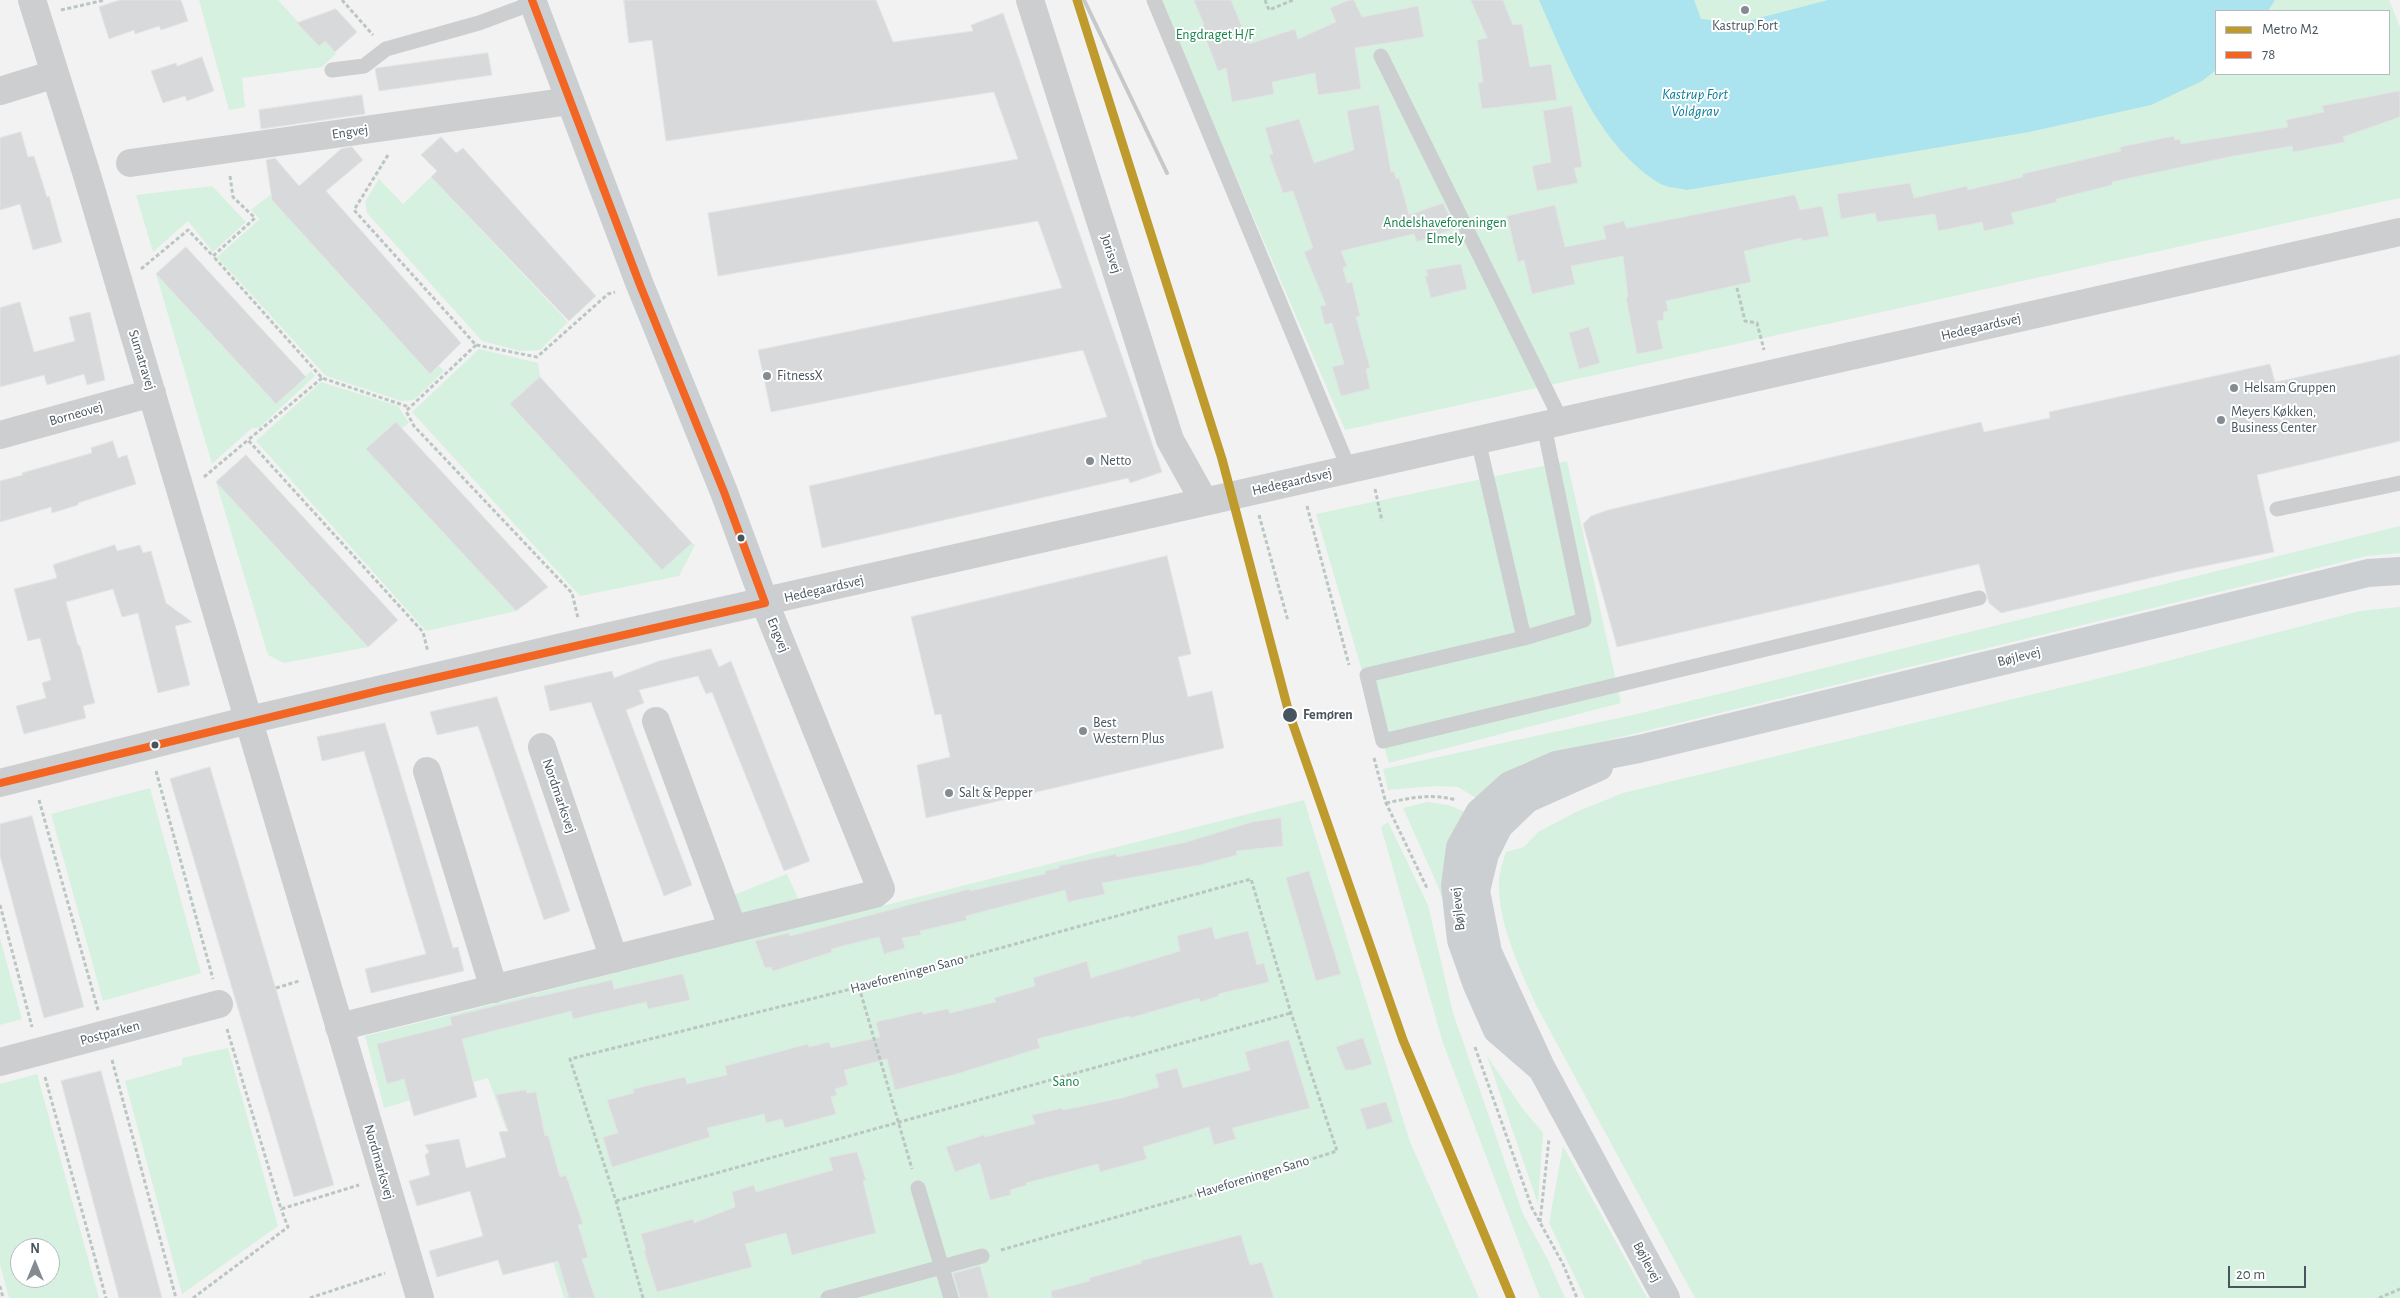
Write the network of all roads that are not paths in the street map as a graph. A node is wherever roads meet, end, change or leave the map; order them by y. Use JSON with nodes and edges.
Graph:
{"nodes":[{"id":1,"x":1030,"y":0,"type":"edge"},
{"id":2,"x":1154,"y":0,"type":"edge"},
{"id":3,"x":533,"y":1,"type":"edge"},
{"id":4,"x":35,"y":8,"type":"edge"},
{"id":5,"x":1382,"y":56,"type":"dead end"},
{"id":6,"x":332,"y":70,"type":"dead end"},
{"id":7,"x":55,"y":74,"type":"junction"},
{"id":8,"x":0,"y":91,"type":"edge"},
{"id":9,"x":570,"y":101,"type":"junction"},
{"id":10,"x":130,"y":163,"type":"dead end"},
{"id":11,"x":2400,"y":232,"type":"edge"},
{"id":12,"x":152,"y":393,"type":"junction"},
{"id":13,"x":1553,"y":424,"type":"junction"},
{"id":14,"x":0,"y":435,"type":"edge"},
{"id":15,"x":1478,"y":440,"type":"junction"},
{"id":16,"x":1348,"y":469,"type":"junction"},
{"id":17,"x":2400,"y":483,"type":"edge"},
{"id":18,"x":1204,"y":502,"type":"junction"},
{"id":19,"x":2276,"y":509,"type":"dead end"},
{"id":20,"x":2400,"y":571,"type":"edge"},
{"id":21,"x":1979,"y":598,"type":"dead end"},
{"id":22,"x":765,"y":603,"type":"junction"},
{"id":23,"x":1524,"y":638,"type":"junction"},
{"id":24,"x":249,"y":720,"type":"junction"},
{"id":25,"x":656,"y":721,"type":"dead end"},
{"id":26,"x":542,"y":747,"type":"dead end"},
{"id":27,"x":427,"y":771,"type":"dead end"},
{"id":28,"x":0,"y":783,"type":"edge"},
{"id":29,"x":733,"y":930,"type":"junction"},
{"id":30,"x":614,"y":959,"type":"junction"},
{"id":31,"x":494,"y":989,"type":"junction"},
{"id":32,"x":219,"y":1004,"type":"dead end"},
{"id":33,"x":339,"y":1027,"type":"junction"},
{"id":34,"x":0,"y":1062,"type":"edge"},
{"id":35,"x":918,"y":1188,"type":"road end"},
{"id":36,"x":982,"y":1256,"type":"road end"},
{"id":37,"x":942,"y":1267,"type":"junction"},
{"id":38,"x":420,"y":1298,"type":"edge"},
{"id":39,"x":828,"y":1298,"type":"edge"},
{"id":40,"x":951,"y":1298,"type":"edge"},
{"id":41,"x":1666,"y":1298,"type":"edge"}],
"edges":[{"from":1,"to":18,"type":"street","name":"Jorisvej"},
{"from":2,"to":16,"type":"lane"},
{"from":3,"to":6,"type":"lane"},
{"from":3,"to":9,"type":"street","name":"Engvej"},
{"from":4,"to":7,"type":"street","name":"Sumatravej"},
{"from":5,"to":13,"type":"lane"},
{"from":7,"to":8,"type":"street"},
{"from":7,"to":12,"type":"street","name":"Sumatravej"},
{"from":9,"to":10,"type":"street","name":"Engvej"},
{"from":9,"to":22,"type":"street","name":"Engvej"},
{"from":11,"to":13,"type":"street","name":"Hedegaardsvej"},
{"from":12,"to":14,"type":"street","name":"Borneovej"},
{"from":12,"to":24,"type":"street","name":"Sumatravej"},
{"from":13,"to":15,"type":"street","name":"Hedegaardsvej"},
{"from":13,"to":23,"type":"lane"},
{"from":15,"to":16,"type":"street","name":"Hedegaardsvej"},
{"from":15,"to":23,"type":"lane"},
{"from":16,"to":18,"type":"street","name":"Hedegaardsvej"},
{"from":17,"to":19,"type":"lane"},
{"from":18,"to":22,"type":"street","name":"Hedegaardsvej"},
{"from":20,"to":41,"type":"street","name":"Bøjlevej"},
{"from":21,"to":23,"type":"lane"},
{"from":22,"to":24,"type":"street","name":"Hedegaardsvej"},
{"from":22,"to":29,"type":"street","name":"Engvej"},
{"from":24,"to":28,"type":"street","name":"Hedegaardsvej"},
{"from":24,"to":33,"type":"street","name":"Nordmarksvej"},
{"from":25,"to":29,"type":"street"},
{"from":26,"to":30,"type":"street","name":"Nordmarksvej"},
{"from":27,"to":31,"type":"street"},
{"from":29,"to":30,"type":"street"},
{"from":30,"to":31,"type":"street"},
{"from":31,"to":33,"type":"street"},
{"from":32,"to":34,"type":"street","name":"Postparken"},
{"from":33,"to":38,"type":"street","name":"Nordmarksvej"},
{"from":35,"to":37,"type":"lane"},
{"from":36,"to":37,"type":"lane"},
{"from":37,"to":39,"type":"lane"},
{"from":37,"to":40,"type":"lane"}]}
